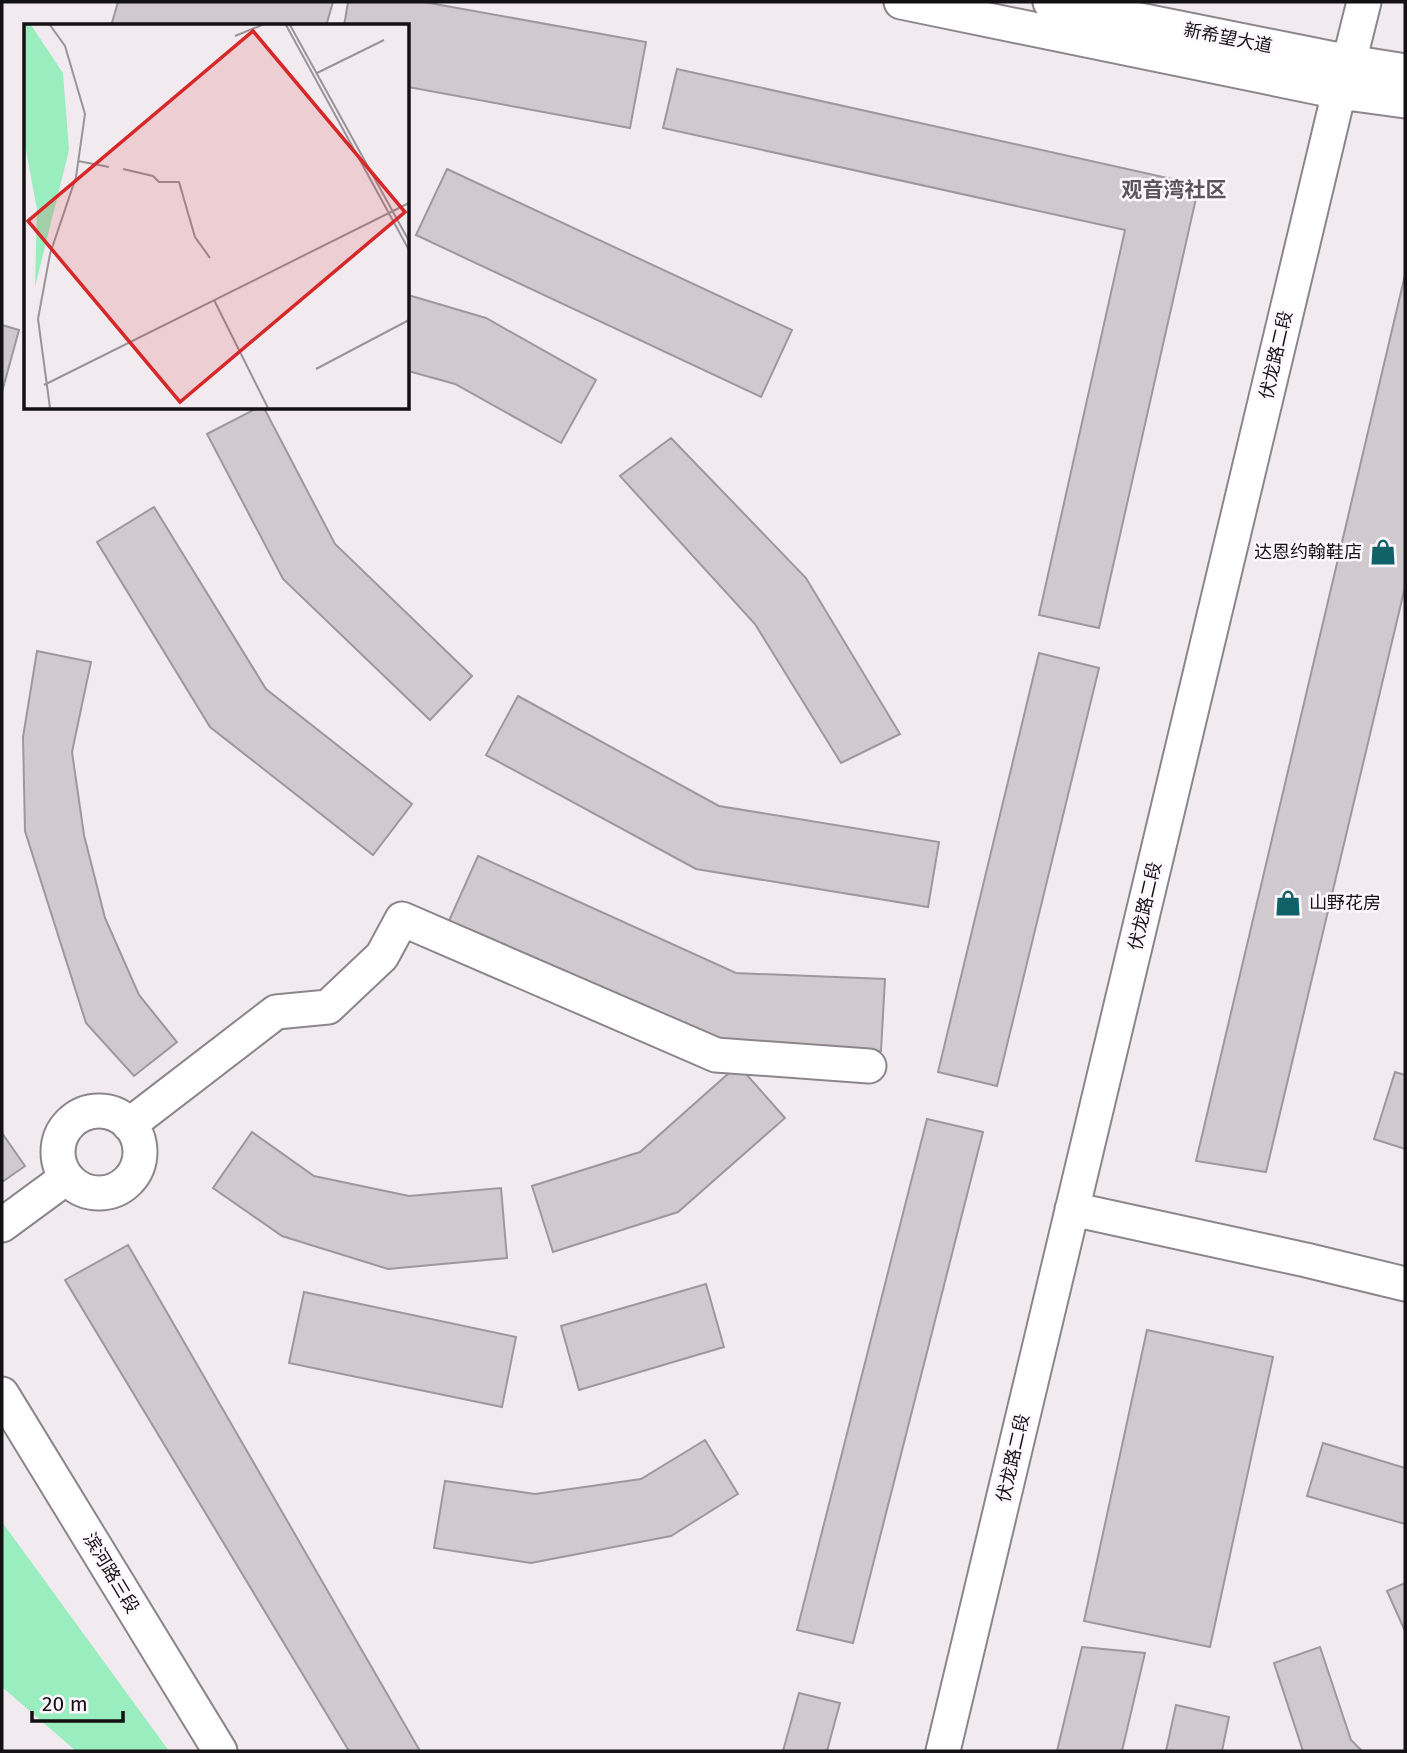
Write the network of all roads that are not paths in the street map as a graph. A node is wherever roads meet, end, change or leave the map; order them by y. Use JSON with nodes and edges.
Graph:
{"nodes":[{"id":1,"x":901,"y":2,"type":"edge"},
{"id":2,"x":1050,"y":2,"type":"edge"},
{"id":3,"x":1364,"y":2,"type":"edge"},
{"id":4,"x":1405,"y":71,"type":"edge"},
{"id":5,"x":1344,"y":77,"type":"junction"},
{"id":6,"x":1405,"y":101,"type":"edge"},
{"id":7,"x":869,"y":1066,"type":"dead end"},
{"id":8,"x":130,"y":1125,"type":"junction"},
{"id":9,"x":66,"y":1178,"type":"junction"},
{"id":10,"x":1072,"y":1209,"type":"junction"},
{"id":11,"x":2,"y":1225,"type":"edge"},
{"id":12,"x":1405,"y":1284,"type":"edge"},
{"id":13,"x":2,"y":1394,"type":"edge"},
{"id":14,"x":220,"y":1751,"type":"edge"},
{"id":15,"x":943,"y":1751,"type":"edge"}],
"edges":[{"from":1,"to":5,"type":"street"},
{"from":2,"to":5,"type":"street","name":"新希望大道"},
{"from":3,"to":5,"type":"street","name":"伏龙路二段"},
{"from":4,"to":5,"type":"street","name":"新希望大道"},
{"from":5,"to":6,"type":"street"},
{"from":5,"to":10,"type":"street","name":"伏龙路二段"},
{"from":7,"to":8,"type":"street"},
{"from":8,"to":9,"type":"street"},
{"from":8,"to":9,"type":"street"},
{"from":9,"to":11,"type":"street"},
{"from":10,"to":12,"type":"street"},
{"from":10,"to":15,"type":"street","name":"伏龙路二段"},
{"from":13,"to":14,"type":"street","name":"滨河路三段"}]}
